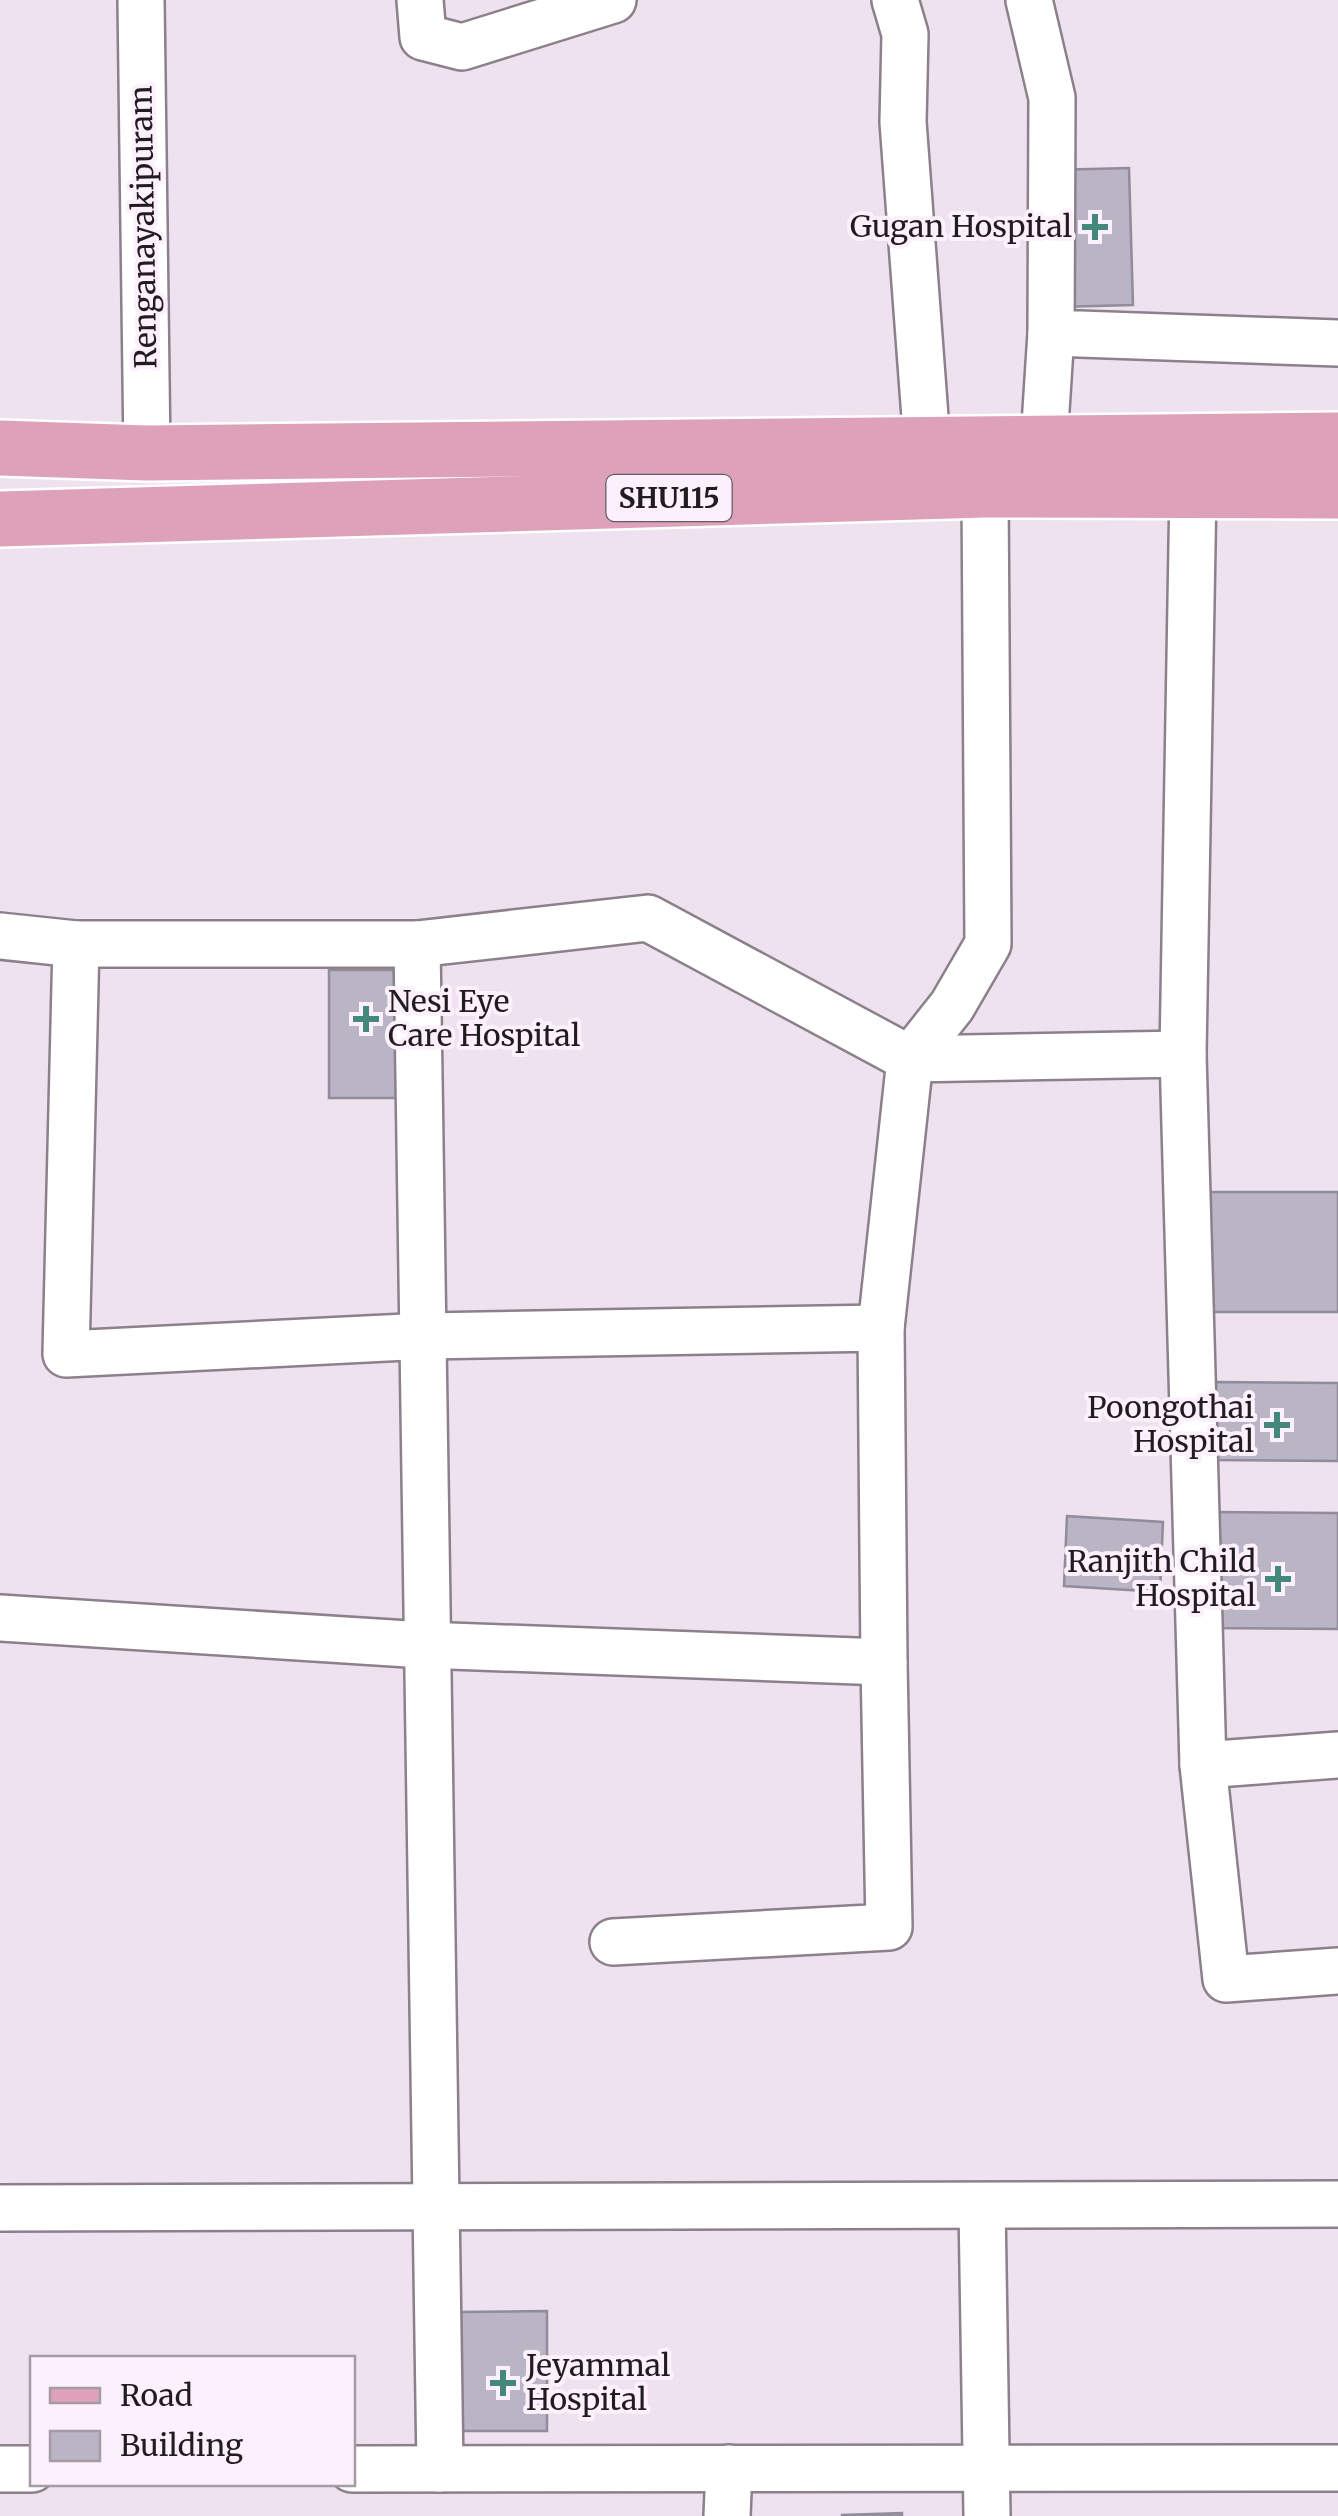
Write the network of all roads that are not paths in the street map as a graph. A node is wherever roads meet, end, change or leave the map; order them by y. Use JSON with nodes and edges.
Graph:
{"nodes":[{"id":1,"x":142,"y":0,"type":"edge"},
{"id":2,"x":420,"y":0,"type":"edge"},
{"id":3,"x":613,"y":0,"type":"edge"},
{"id":4,"x":895,"y":0,"type":"edge"},
{"id":5,"x":1029,"y":0,"type":"edge"},
{"id":6,"x":1051,"y":333,"type":"junction"},
{"id":7,"x":1338,"y":344,"type":"edge"},
{"id":8,"x":1338,"y":440,"type":"edge"},
{"id":9,"x":1044,"y":441,"type":"junction"},
{"id":10,"x":928,"y":444,"type":"junction"},
{"id":11,"x":0,"y":448,"type":"edge"},
{"id":12,"x":147,"y":453,"type":"junction"},
{"id":13,"x":985,"y":490,"type":"junction"},
{"id":14,"x":1193,"y":490,"type":"junction"},
{"id":15,"x":1338,"y":491,"type":"edge"},
{"id":16,"x":0,"y":519,"type":"edge"},
{"id":17,"x":0,"y":936,"type":"edge"},
{"id":18,"x":76,"y":944,"type":"junction"},
{"id":19,"x":417,"y":944,"type":"junction"},
{"id":20,"x":1184,"y":1054,"type":"junction"},
{"id":21,"x":910,"y":1059,"type":"junction"},
{"id":22,"x":881,"y":1328,"type":"junction"},
{"id":23,"x":426,"y":1336,"type":"junction"},
{"id":24,"x":0,"y":1618,"type":"edge"},
{"id":25,"x":424,"y":1645,"type":"junction"},
{"id":26,"x":884,"y":1662,"type":"junction"},
{"id":27,"x":1338,"y":1755,"type":"edge"},
{"id":28,"x":1203,"y":1764,"type":"junction"},
{"id":29,"x":613,"y":1942,"type":"dead end"},
{"id":30,"x":1338,"y":1970,"type":"edge"},
{"id":31,"x":438,"y":2204,"type":"junction"},
{"id":32,"x":1338,"y":2204,"type":"edge"},
{"id":33,"x":982,"y":2206,"type":"junction"},
{"id":34,"x":0,"y":2208,"type":"edge"},
{"id":35,"x":729,"y":2468,"type":"junction"},
{"id":36,"x":985,"y":2468,"type":"junction"},
{"id":37,"x":1338,"y":2468,"type":"edge"},
{"id":38,"x":0,"y":2469,"type":"edge"},
{"id":39,"x":30,"y":2469,"type":"edge"},
{"id":40,"x":355,"y":2469,"type":"edge"},
{"id":41,"x":440,"y":2469,"type":"junction"},
{"id":42,"x":727,"y":2516,"type":"edge"},
{"id":43,"x":987,"y":2516,"type":"edge"}],
"edges":[{"from":1,"to":12,"type":"street","name":"Renganayakipuram"},
{"from":2,"to":3,"type":"street"},
{"from":4,"to":10,"type":"street"},
{"from":5,"to":6,"type":"street"},
{"from":6,"to":7,"type":"street"},
{"from":6,"to":9,"type":"street"},
{"from":8,"to":9,"type":"main road","number":"SHU115"},
{"from":9,"to":10,"type":"main road","number":"SHU115"},
{"from":10,"to":12,"type":"main road","number":"SHU115"},
{"from":11,"to":12,"type":"main road","number":"SHU115"},
{"from":13,"to":14,"type":"main road","number":"SHU115"},
{"from":13,"to":16,"type":"main road","number":"SHU115"},
{"from":13,"to":21,"type":"street"},
{"from":14,"to":15,"type":"main road","number":"SHU115"},
{"from":14,"to":20,"type":"street"},
{"from":17,"to":18,"type":"street"},
{"from":18,"to":19,"type":"street"},
{"from":18,"to":23,"type":"street"},
{"from":19,"to":21,"type":"street"},
{"from":19,"to":23,"type":"street"},
{"from":20,"to":21,"type":"street"},
{"from":20,"to":28,"type":"street"},
{"from":21,"to":22,"type":"street"},
{"from":22,"to":23,"type":"street"},
{"from":22,"to":26,"type":"street"},
{"from":23,"to":25,"type":"street"},
{"from":24,"to":25,"type":"street"},
{"from":25,"to":26,"type":"street"},
{"from":25,"to":31,"type":"street"},
{"from":26,"to":29,"type":"street"},
{"from":27,"to":28,"type":"street"},
{"from":28,"to":30,"type":"street"},
{"from":31,"to":33,"type":"street"},
{"from":31,"to":34,"type":"street"},
{"from":31,"to":41,"type":"street"},
{"from":32,"to":33,"type":"street"},
{"from":33,"to":36,"type":"street"},
{"from":35,"to":36,"type":"street"},
{"from":35,"to":41,"type":"street"},
{"from":35,"to":42,"type":"street"},
{"from":36,"to":37,"type":"street"},
{"from":36,"to":43,"type":"street"},
{"from":38,"to":39,"type":"street"},
{"from":40,"to":41,"type":"street"}]}
